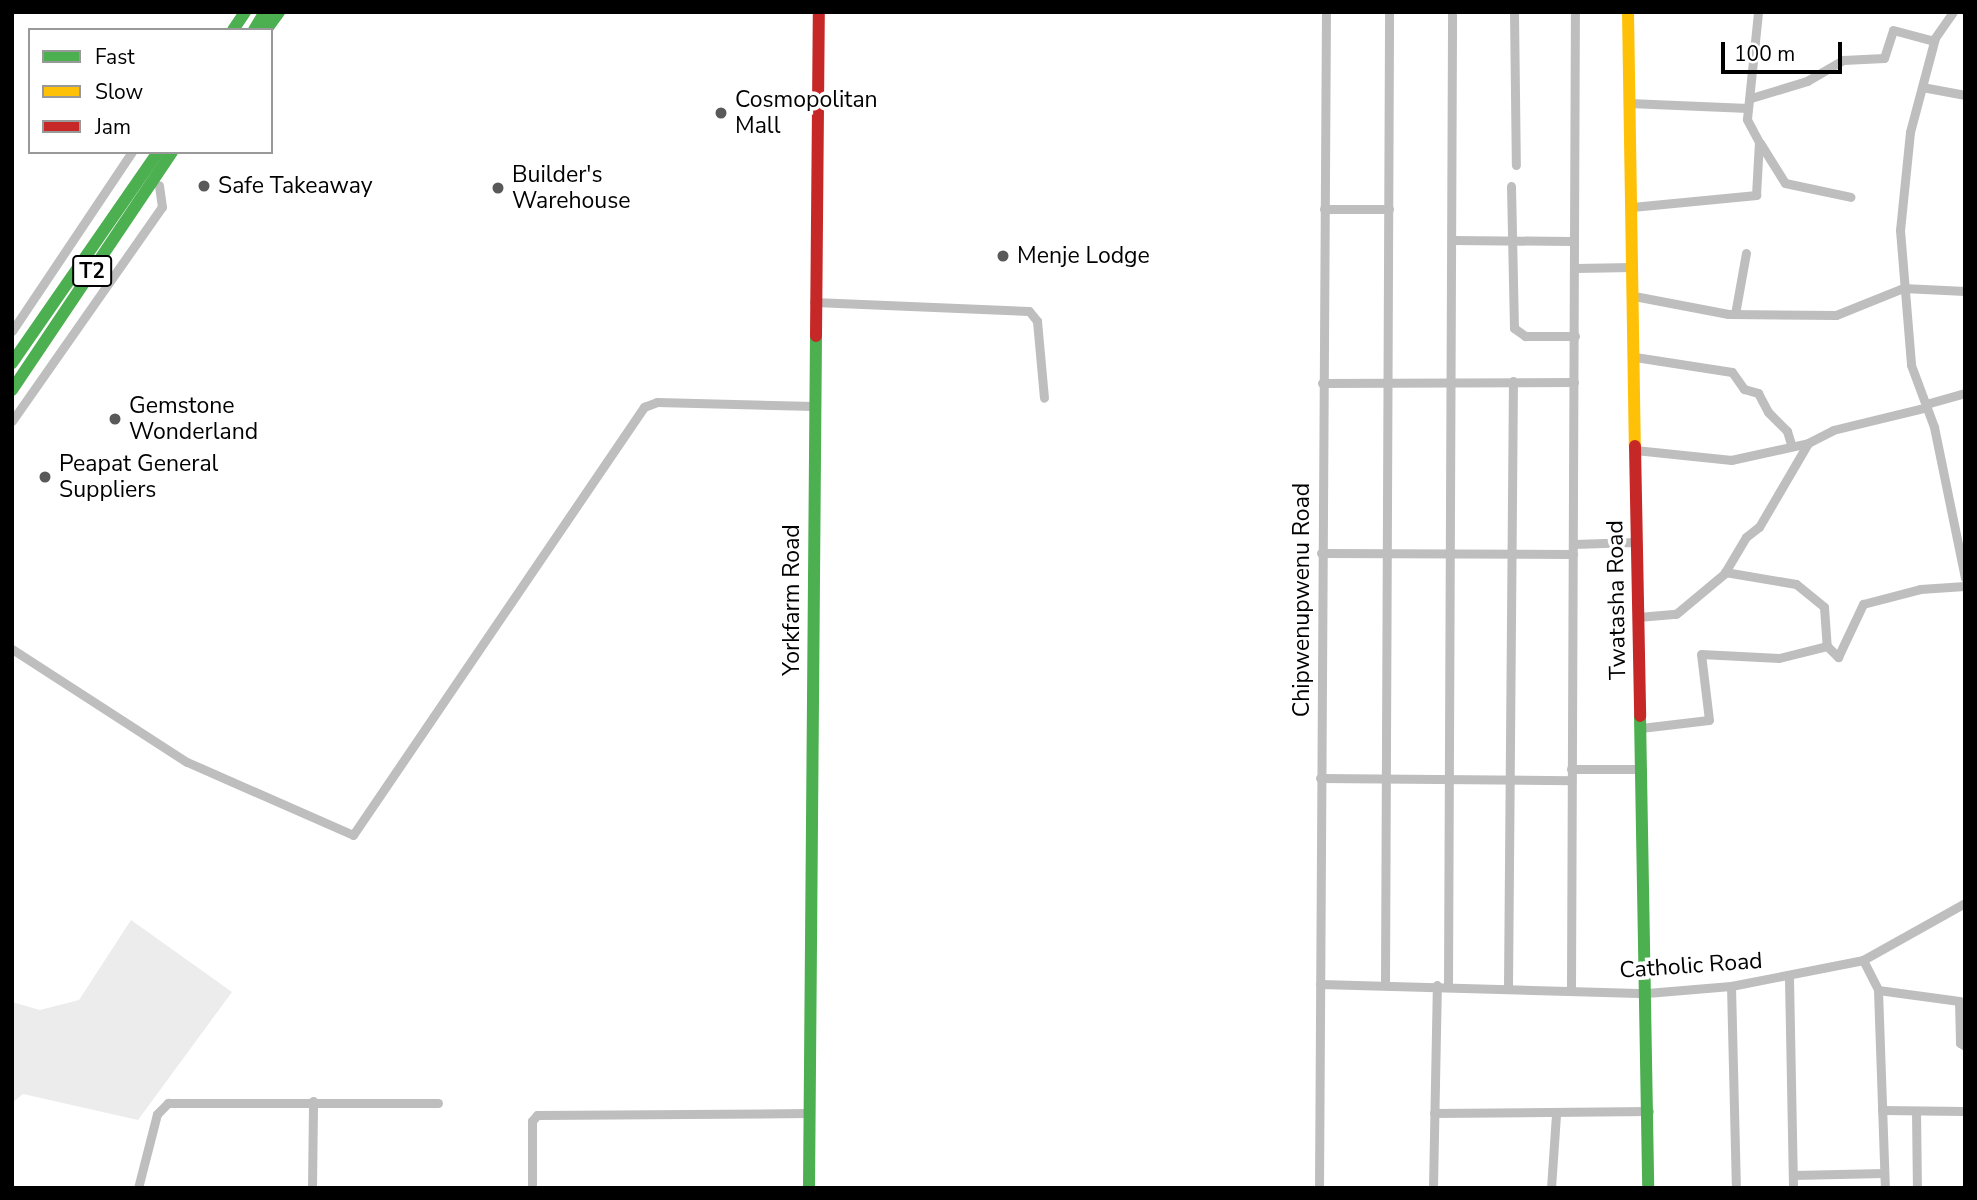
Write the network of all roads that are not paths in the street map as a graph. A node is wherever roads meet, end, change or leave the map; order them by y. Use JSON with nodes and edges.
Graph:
{"nodes":[{"id":1,"x":245,"y":12,"type":"edge"},
{"id":2,"x":254,"y":12,"type":"edge"},
{"id":3,"x":265,"y":12,"type":"edge"},
{"id":4,"x":279,"y":12,"type":"edge"},
{"id":5,"x":819,"y":12,"type":"edge"},
{"id":6,"x":1326,"y":12,"type":"edge"},
{"id":7,"x":1389,"y":12,"type":"edge"},
{"id":8,"x":1452,"y":12,"type":"edge"},
{"id":9,"x":1514,"y":12,"type":"edge"},
{"id":10,"x":1576,"y":12,"type":"edge"},
{"id":11,"x":1628,"y":12,"type":"edge"},
{"id":12,"x":1758,"y":12,"type":"edge"},
{"id":13,"x":1942,"y":12,"type":"edge"},
{"id":14,"x":1953,"y":12,"type":"edge"},
{"id":15,"x":1943,"y":24,"type":"junction"},
{"id":16,"x":234,"y":28,"type":"edge"},
{"id":17,"x":243,"y":28,"type":"edge"},
{"id":18,"x":255,"y":28,"type":"edge"},
{"id":19,"x":267,"y":28,"type":"edge"},
{"id":20,"x":1934,"y":41,"type":"junction"},
{"id":21,"x":1922,"y":87,"type":"junction"},
{"id":22,"x":1965,"y":95,"type":"edge"},
{"id":23,"x":1629,"y":103,"type":"junction"},
{"id":24,"x":1749,"y":103,"type":"junction"},
{"id":25,"x":1759,"y":142,"type":"junction"},
{"id":26,"x":131,"y":154,"type":"edge"},
{"id":27,"x":148,"y":154,"type":"edge"},
{"id":28,"x":157,"y":154,"type":"edge"},
{"id":29,"x":171,"y":154,"type":"edge"},
{"id":30,"x":180,"y":154,"type":"edge"},
{"id":31,"x":1516,"y":165,"type":"dead end"},
{"id":32,"x":159,"y":185,"type":"junction"},
{"id":33,"x":1511,"y":186,"type":"dead end"},
{"id":34,"x":1851,"y":197,"type":"dead end"},
{"id":35,"x":1632,"y":207,"type":"junction"},
{"id":36,"x":1324,"y":209,"type":"junction"},
{"id":37,"x":1389,"y":209,"type":"junction"},
{"id":38,"x":1453,"y":240,"type":"junction"},
{"id":39,"x":1574,"y":241,"type":"junction"},
{"id":40,"x":1511,"y":242,"type":"junction"},
{"id":41,"x":1746,"y":253,"type":"dead end"},
{"id":42,"x":1633,"y":267,"type":"junction"},
{"id":43,"x":1575,"y":268,"type":"junction"},
{"id":44,"x":1903,"y":288,"type":"junction"},
{"id":45,"x":71,"y":290,"type":"junction"},
{"id":46,"x":1965,"y":290,"type":"edge"},
{"id":47,"x":1634,"y":296,"type":"junction"},
{"id":48,"x":814,"y":302,"type":"junction"},
{"id":49,"x":28,"y":308,"type":"junction"},
{"id":50,"x":1735,"y":314,"type":"junction"},
{"id":51,"x":36,"y":330,"type":"junction"},
{"id":52,"x":12,"y":331,"type":"edge"},
{"id":53,"x":1575,"y":336,"type":"junction"},
{"id":54,"x":1634,"y":357,"type":"junction"},
{"id":55,"x":12,"y":363,"type":"edge"},
{"id":56,"x":1513,"y":381,"type":"junction"},
{"id":57,"x":1450,"y":382,"type":"junction"},
{"id":58,"x":1574,"y":382,"type":"junction"},
{"id":59,"x":1322,"y":383,"type":"junction"},
{"id":60,"x":1389,"y":383,"type":"junction"},
{"id":61,"x":12,"y":390,"type":"edge"},
{"id":62,"x":1965,"y":393,"type":"edge"},
{"id":63,"x":1044,"y":398,"type":"dead end"},
{"id":64,"x":1927,"y":405,"type":"junction"},
{"id":65,"x":814,"y":406,"type":"junction"},
{"id":66,"x":12,"y":421,"type":"edge"},
{"id":67,"x":1808,"y":443,"type":"junction"},
{"id":68,"x":1791,"y":444,"type":"junction"},
{"id":69,"x":1635,"y":450,"type":"junction"},
{"id":70,"x":1636,"y":542,"type":"junction"},
{"id":71,"x":1573,"y":549,"type":"junction"},
{"id":72,"x":1321,"y":553,"type":"junction"},
{"id":73,"x":1387,"y":553,"type":"junction"},
{"id":74,"x":1449,"y":553,"type":"junction"},
{"id":75,"x":1511,"y":554,"type":"junction"},
{"id":76,"x":1725,"y":572,"type":"junction"},
{"id":77,"x":1965,"y":578,"type":"edge"},
{"id":78,"x":1965,"y":586,"type":"edge"},
{"id":79,"x":1638,"y":617,"type":"junction"},
{"id":80,"x":1827,"y":646,"type":"junction"},
{"id":81,"x":12,"y":649,"type":"edge"},
{"id":82,"x":1641,"y":728,"type":"junction"},
{"id":83,"x":1572,"y":769,"type":"junction"},
{"id":84,"x":1642,"y":769,"type":"junction"},
{"id":85,"x":1321,"y":778,"type":"junction"},
{"id":86,"x":1385,"y":778,"type":"junction"},
{"id":87,"x":1447,"y":778,"type":"junction"},
{"id":88,"x":1509,"y":779,"type":"junction"},
{"id":89,"x":1571,"y":780,"type":"junction"},
{"id":90,"x":1965,"y":903,"type":"edge"},
{"id":91,"x":1863,"y":960,"type":"junction"},
{"id":92,"x":1789,"y":978,"type":"junction"},
{"id":93,"x":1320,"y":984,"type":"junction"},
{"id":94,"x":1385,"y":984,"type":"junction"},
{"id":95,"x":1437,"y":985,"type":"junction"},
{"id":96,"x":1448,"y":985,"type":"junction"},
{"id":97,"x":1731,"y":986,"type":"junction"},
{"id":98,"x":1508,"y":987,"type":"junction"},
{"id":99,"x":1571,"y":989,"type":"junction"},
{"id":100,"x":1878,"y":990,"type":"junction"},
{"id":101,"x":1647,"y":993,"type":"junction"},
{"id":102,"x":1965,"y":1046,"type":"edge"},
{"id":103,"x":313,"y":1101,"type":"junction"},
{"id":104,"x":438,"y":1103,"type":"dead end"},
{"id":105,"x":1882,"y":1110,"type":"junction"},
{"id":106,"x":1649,"y":1111,"type":"junction"},
{"id":107,"x":1916,"y":1111,"type":"junction"},
{"id":108,"x":1965,"y":1111,"type":"edge"},
{"id":109,"x":809,"y":1113,"type":"junction"},
{"id":110,"x":1434,"y":1113,"type":"junction"},
{"id":111,"x":1556,"y":1115,"type":"junction"},
{"id":112,"x":1884,"y":1173,"type":"junction"},
{"id":113,"x":1793,"y":1175,"type":"junction"},
{"id":114,"x":138,"y":1188,"type":"edge"},
{"id":115,"x":312,"y":1188,"type":"edge"},
{"id":116,"x":532,"y":1188,"type":"edge"},
{"id":117,"x":809,"y":1188,"type":"edge"},
{"id":118,"x":1319,"y":1188,"type":"edge"},
{"id":119,"x":1433,"y":1188,"type":"edge"},
{"id":120,"x":1551,"y":1188,"type":"edge"},
{"id":121,"x":1648,"y":1188,"type":"edge"},
{"id":122,"x":1736,"y":1188,"type":"edge"},
{"id":123,"x":1793,"y":1188,"type":"edge"},
{"id":124,"x":1885,"y":1188,"type":"edge"},
{"id":125,"x":1917,"y":1188,"type":"edge"}],
"edges":[{"from":1,"to":16,"type":"street"},
{"from":2,"to":17,"type":"street"},
{"from":3,"to":18,"type":"street"},
{"from":4,"to":19,"type":"street"},
{"from":5,"to":48,"type":"street","name":"Yorkfarm Road"},
{"from":6,"to":36,"type":"street","name":"Chipwenupwenu Road"},
{"from":7,"to":37,"type":"street"},
{"from":8,"to":38,"type":"street"},
{"from":9,"to":31,"type":"street"},
{"from":10,"to":39,"type":"street"},
{"from":11,"to":23,"type":"street","name":"Twatasha Road"},
{"from":12,"to":24,"type":"street"},
{"from":13,"to":15,"type":"street"},
{"from":14,"to":15,"type":"street"},
{"from":15,"to":20,"type":"street"},
{"from":20,"to":21,"type":"street"},
{"from":20,"to":24,"type":"street"},
{"from":21,"to":22,"type":"street"},
{"from":21,"to":44,"type":"street"},
{"from":23,"to":24,"type":"street"},
{"from":23,"to":35,"type":"street","name":"Twatasha Road"},
{"from":24,"to":25,"type":"street"},
{"from":25,"to":34,"type":"street"},
{"from":25,"to":35,"type":"street"},
{"from":26,"to":49,"type":"street"},
{"from":27,"to":45,"type":"street","number":"T2"},
{"from":28,"to":45,"type":"street","number":"T2"},
{"from":29,"to":45,"type":"street","number":"T2"},
{"from":30,"to":32,"type":"street","number":"T2"},
{"from":32,"to":45,"type":"street","number":"T2"},
{"from":32,"to":66,"type":"street"},
{"from":33,"to":40,"type":"street"},
{"from":35,"to":42,"type":"street","name":"Twatasha Road"},
{"from":36,"to":37,"type":"street"},
{"from":36,"to":59,"type":"street","name":"Chipwenupwenu Road"},
{"from":37,"to":60,"type":"street"},
{"from":38,"to":40,"type":"street"},
{"from":38,"to":57,"type":"street"},
{"from":39,"to":40,"type":"street"},
{"from":39,"to":43,"type":"street"},
{"from":40,"to":53,"type":"street"},
{"from":41,"to":50,"type":"street"},
{"from":42,"to":43,"type":"street"},
{"from":42,"to":47,"type":"street","name":"Twatasha Road"},
{"from":43,"to":53,"type":"street"},
{"from":44,"to":46,"type":"street"},
{"from":44,"to":50,"type":"street"},
{"from":44,"to":64,"type":"street"},
{"from":45,"to":51,"type":"street","number":"T2"},
{"from":45,"to":61,"type":"street","number":"T2"},
{"from":47,"to":50,"type":"street"},
{"from":47,"to":54,"type":"street","name":"Twatasha Road"},
{"from":48,"to":63,"type":"street"},
{"from":48,"to":65,"type":"street","name":"Yorkfarm Road"},
{"from":49,"to":51,"type":"street"},
{"from":49,"to":52,"type":"street"},
{"from":51,"to":55,"type":"street","number":"T2"},
{"from":53,"to":58,"type":"street"},
{"from":54,"to":68,"type":"street"},
{"from":54,"to":69,"type":"street","name":"Twatasha Road"},
{"from":56,"to":57,"type":"street"},
{"from":56,"to":58,"type":"street"},
{"from":56,"to":75,"type":"street"},
{"from":57,"to":60,"type":"street"},
{"from":57,"to":74,"type":"street"},
{"from":58,"to":71,"type":"street"},
{"from":59,"to":60,"type":"street"},
{"from":59,"to":72,"type":"street","name":"Chipwenupwenu Road"},
{"from":60,"to":73,"type":"street"},
{"from":62,"to":64,"type":"street"},
{"from":64,"to":67,"type":"street"},
{"from":64,"to":77,"type":"street"},
{"from":65,"to":81,"type":"street"},
{"from":65,"to":109,"type":"street","name":"Yorkfarm Road"},
{"from":67,"to":68,"type":"street"},
{"from":67,"to":76,"type":"street"},
{"from":68,"to":69,"type":"street"},
{"from":69,"to":70,"type":"street","name":"Twatasha Road"},
{"from":70,"to":71,"type":"street"},
{"from":70,"to":79,"type":"street","name":"Twatasha Road"},
{"from":71,"to":75,"type":"street"},
{"from":71,"to":83,"type":"street"},
{"from":72,"to":73,"type":"street"},
{"from":72,"to":85,"type":"street","name":"Chipwenupwenu Road"},
{"from":73,"to":74,"type":"street"},
{"from":73,"to":86,"type":"street"},
{"from":74,"to":75,"type":"street"},
{"from":74,"to":87,"type":"street"},
{"from":75,"to":88,"type":"street"},
{"from":76,"to":79,"type":"street"},
{"from":76,"to":80,"type":"street"},
{"from":78,"to":80,"type":"street"},
{"from":79,"to":82,"type":"street","name":"Twatasha Road"},
{"from":80,"to":82,"type":"street"},
{"from":82,"to":84,"type":"street","name":"Twatasha Road"},
{"from":83,"to":84,"type":"street"},
{"from":83,"to":89,"type":"street"},
{"from":84,"to":101,"type":"street","name":"Twatasha Road"},
{"from":85,"to":86,"type":"street"},
{"from":85,"to":93,"type":"street","name":"Chipwenupwenu Road"},
{"from":86,"to":87,"type":"street"},
{"from":86,"to":94,"type":"street"},
{"from":87,"to":88,"type":"street"},
{"from":87,"to":96,"type":"street"},
{"from":88,"to":89,"type":"street"},
{"from":88,"to":98,"type":"street"},
{"from":89,"to":99,"type":"street"},
{"from":90,"to":91,"type":"street","name":"Catholic Road"},
{"from":91,"to":92,"type":"street","name":"Catholic Road"},
{"from":91,"to":100,"type":"street"},
{"from":92,"to":97,"type":"street","name":"Catholic Road"},
{"from":92,"to":113,"type":"street"},
{"from":93,"to":94,"type":"street","name":"Catholic Road"},
{"from":93,"to":118,"type":"street","name":"Chipwenupwenu Road"},
{"from":94,"to":95,"type":"street","name":"Catholic Road"},
{"from":95,"to":96,"type":"street","name":"Catholic Road"},
{"from":95,"to":110,"type":"street"},
{"from":96,"to":98,"type":"street","name":"Catholic Road"},
{"from":97,"to":101,"type":"street","name":"Catholic Road"},
{"from":97,"to":122,"type":"street"},
{"from":98,"to":99,"type":"street","name":"Catholic Road"},
{"from":99,"to":101,"type":"street","name":"Catholic Road"},
{"from":100,"to":102,"type":"street"},
{"from":100,"to":105,"type":"street"},
{"from":101,"to":106,"type":"street","name":"Twatasha Road"},
{"from":103,"to":104,"type":"street"},
{"from":103,"to":114,"type":"street"},
{"from":103,"to":115,"type":"street"},
{"from":105,"to":107,"type":"street"},
{"from":105,"to":112,"type":"street"},
{"from":106,"to":111,"type":"street"},
{"from":106,"to":121,"type":"street","name":"Twatasha Road"},
{"from":107,"to":108,"type":"street"},
{"from":107,"to":125,"type":"street"},
{"from":109,"to":116,"type":"street"},
{"from":109,"to":117,"type":"street","name":"Yorkfarm Road"},
{"from":110,"to":111,"type":"street"},
{"from":110,"to":119,"type":"street"},
{"from":111,"to":120,"type":"street"},
{"from":112,"to":113,"type":"street"},
{"from":112,"to":124,"type":"street"},
{"from":113,"to":123,"type":"street"}]}
